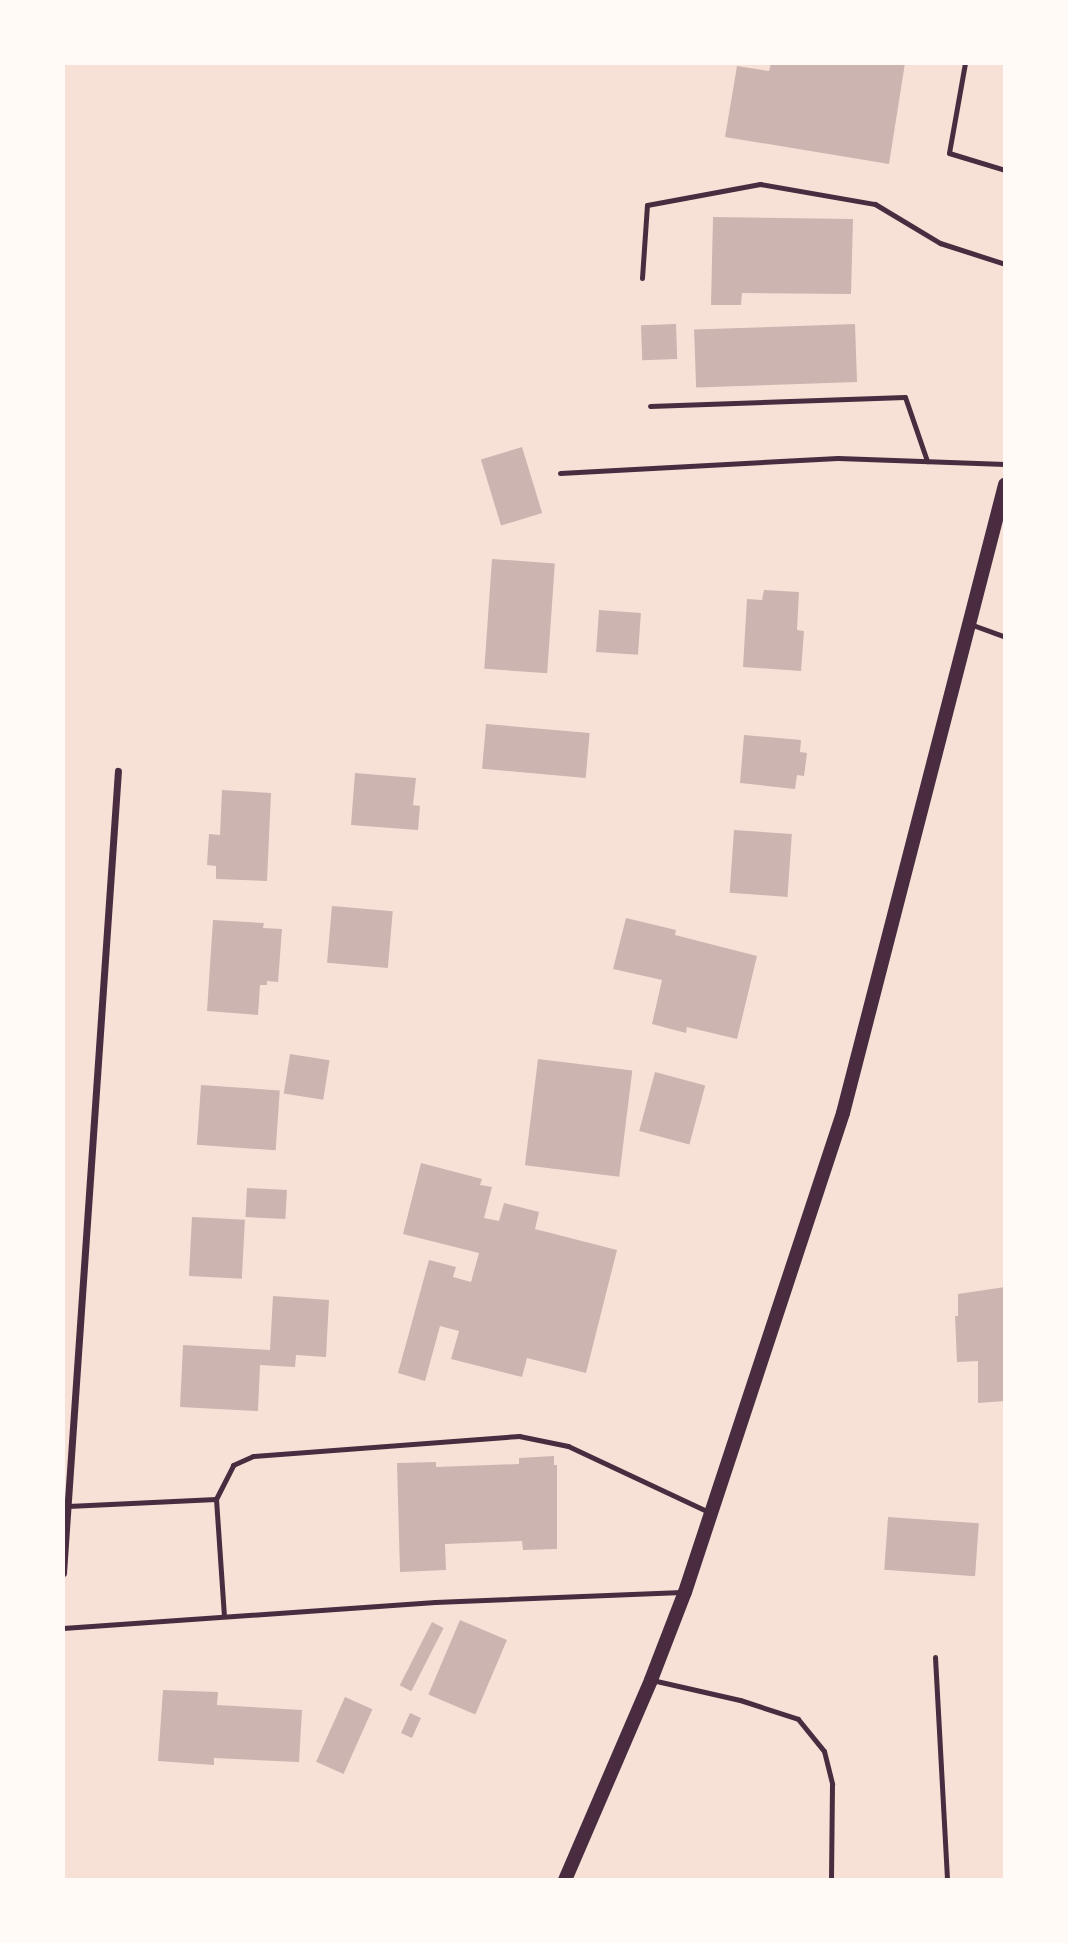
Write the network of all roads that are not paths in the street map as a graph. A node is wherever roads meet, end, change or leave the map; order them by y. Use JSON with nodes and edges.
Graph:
{"nodes":[{"id":1,"x":965,"y":63,"type":"edge"},
{"id":2,"x":1005,"y":170,"type":"edge"},
{"id":3,"x":1005,"y":264,"type":"edge"},
{"id":4,"x":642,"y":278,"type":"dead end"},
{"id":5,"x":650,"y":406,"type":"dead end"},
{"id":6,"x":927,"y":461,"type":"junction"},
{"id":7,"x":1005,"y":464,"type":"edge"},
{"id":8,"x":560,"y":473,"type":"dead end"},
{"id":9,"x":1005,"y":485,"type":"edge"},
{"id":10,"x":970,"y":624,"type":"junction"},
{"id":11,"x":1005,"y":637,"type":"edge"},
{"id":12,"x":118,"y":771,"type":"dead end"},
{"id":13,"x":216,"y":1499,"type":"junction"},
{"id":14,"x":68,"y":1506,"type":"junction"},
{"id":15,"x":710,"y":1513,"type":"junction"},
{"id":16,"x":63,"y":1573,"type":"edge"},
{"id":17,"x":685,"y":1592,"type":"junction"},
{"id":18,"x":223,"y":1615,"type":"junction"},
{"id":19,"x":63,"y":1628,"type":"edge"},
{"id":20,"x":935,"y":1657,"type":"dead end"},
{"id":21,"x":651,"y":1680,"type":"junction"},
{"id":22,"x":565,"y":1880,"type":"edge"},
{"id":23,"x":831,"y":1880,"type":"edge"},
{"id":24,"x":947,"y":1880,"type":"edge"}],
"edges":[{"from":1,"to":2,"type":"lane"},
{"from":3,"to":4,"type":"lane"},
{"from":5,"to":6,"type":"lane"},
{"from":6,"to":7,"type":"lane"},
{"from":6,"to":8,"type":"lane"},
{"from":9,"to":10,"type":"main road"},
{"from":10,"to":11,"type":"lane"},
{"from":10,"to":15,"type":"main road"},
{"from":12,"to":14,"type":"street"},
{"from":13,"to":14,"type":"lane"},
{"from":13,"to":15,"type":"lane"},
{"from":13,"to":18,"type":"lane"},
{"from":14,"to":16,"type":"street"},
{"from":15,"to":17,"type":"main road"},
{"from":17,"to":18,"type":"lane"},
{"from":17,"to":21,"type":"main road"},
{"from":18,"to":19,"type":"lane"},
{"from":20,"to":24,"type":"lane"},
{"from":21,"to":22,"type":"main road"},
{"from":21,"to":23,"type":"lane"}]}
